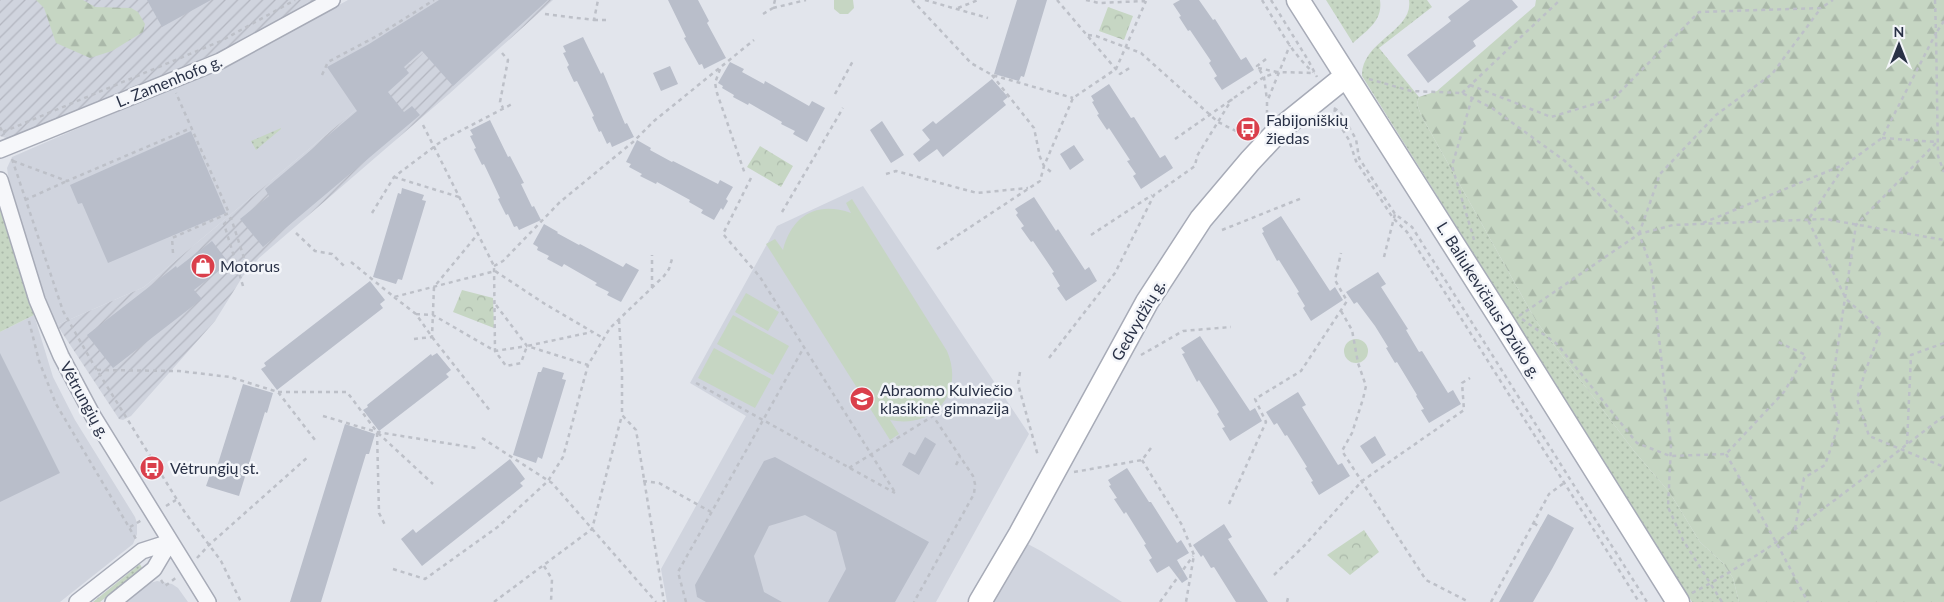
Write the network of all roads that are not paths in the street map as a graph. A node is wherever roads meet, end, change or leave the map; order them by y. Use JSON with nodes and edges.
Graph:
{"nodes":[{"id":1,"x":332,"y":0,"type":"edge"},
{"id":2,"x":1298,"y":0,"type":"edge"},
{"id":3,"x":1346,"y":76,"type":"junction"},
{"id":4,"x":7,"y":153,"type":"edge"},
{"id":5,"x":0,"y":180,"type":"edge"},
{"id":6,"x":170,"y":542,"type":"junction"},
{"id":7,"x":1678,"y":601,"type":"edge"},
{"id":8,"x":77,"y":602,"type":"edge"},
{"id":9,"x":113,"y":602,"type":"edge"},
{"id":10,"x":208,"y":602,"type":"edge"},
{"id":11,"x":980,"y":602,"type":"edge"}],
"edges":[{"from":1,"to":4,"type":"street","name":"L. Zamenhofo g."},
{"from":2,"to":3,"type":"main road","name":"L. Baliukevičiaus-Dzūko g."},
{"from":3,"to":7,"type":"main road","name":"L. Baliukevičiaus-Dzūko g."},
{"from":3,"to":11,"type":"main road","name":"Gedvydžių g."},
{"from":5,"to":6,"type":"street","name":"Vėtrungių g."},
{"from":6,"to":8,"type":"street"},
{"from":6,"to":9,"type":"street"},
{"from":6,"to":10,"type":"street","name":"Vėtrungių g."}]}
